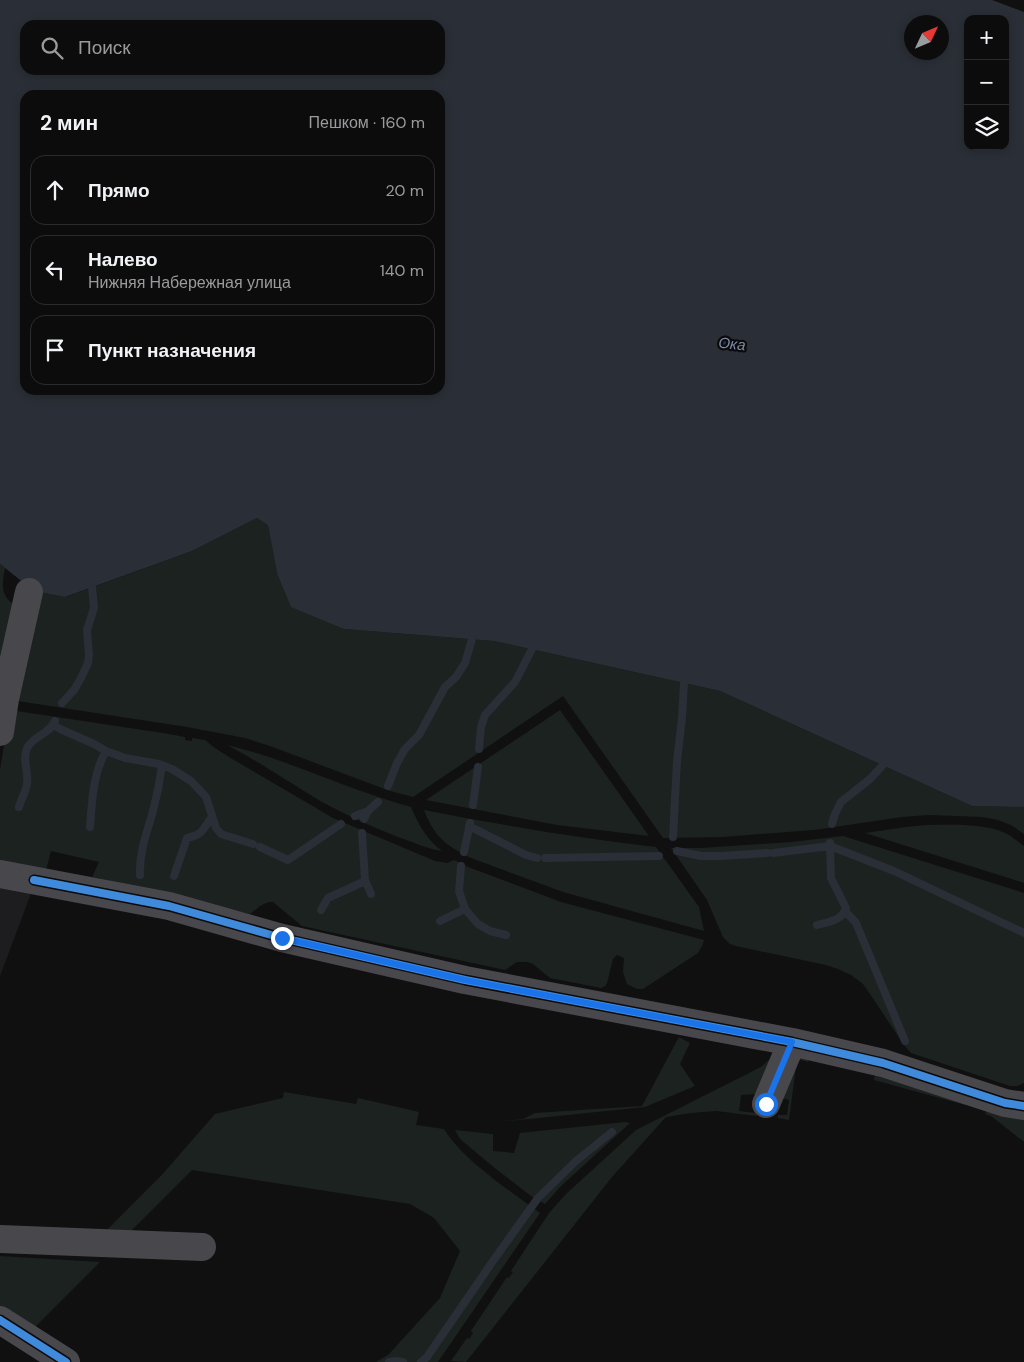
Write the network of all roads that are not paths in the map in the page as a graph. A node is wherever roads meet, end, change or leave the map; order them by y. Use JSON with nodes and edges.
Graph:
{"nodes":[{"id":1,"x":29,"y":592,"type":"dead end"},
{"id":2,"x":0,"y":732,"type":"edge"},
{"id":3,"x":0,"y":874,"type":"edge"},
{"id":4,"x":792,"y":1042,"type":"junction"},
{"id":5,"x":766,"y":1104,"type":"dead end"},
{"id":6,"x":1024,"y":1106,"type":"edge"},
{"id":7,"x":0,"y":1239,"type":"edge"},
{"id":8,"x":202,"y":1247,"type":"dead end"},
{"id":9,"x":0,"y":1320,"type":"edge"},
{"id":10,"x":66,"y":1362,"type":"edge"}],
"edges":[{"from":1,"to":2,"type":"street"},
{"from":3,"to":4,"type":"street"},
{"from":4,"to":5,"type":"street"},
{"from":4,"to":6,"type":"street"},
{"from":7,"to":8,"type":"street"},
{"from":9,"to":10,"type":"street"}]}
